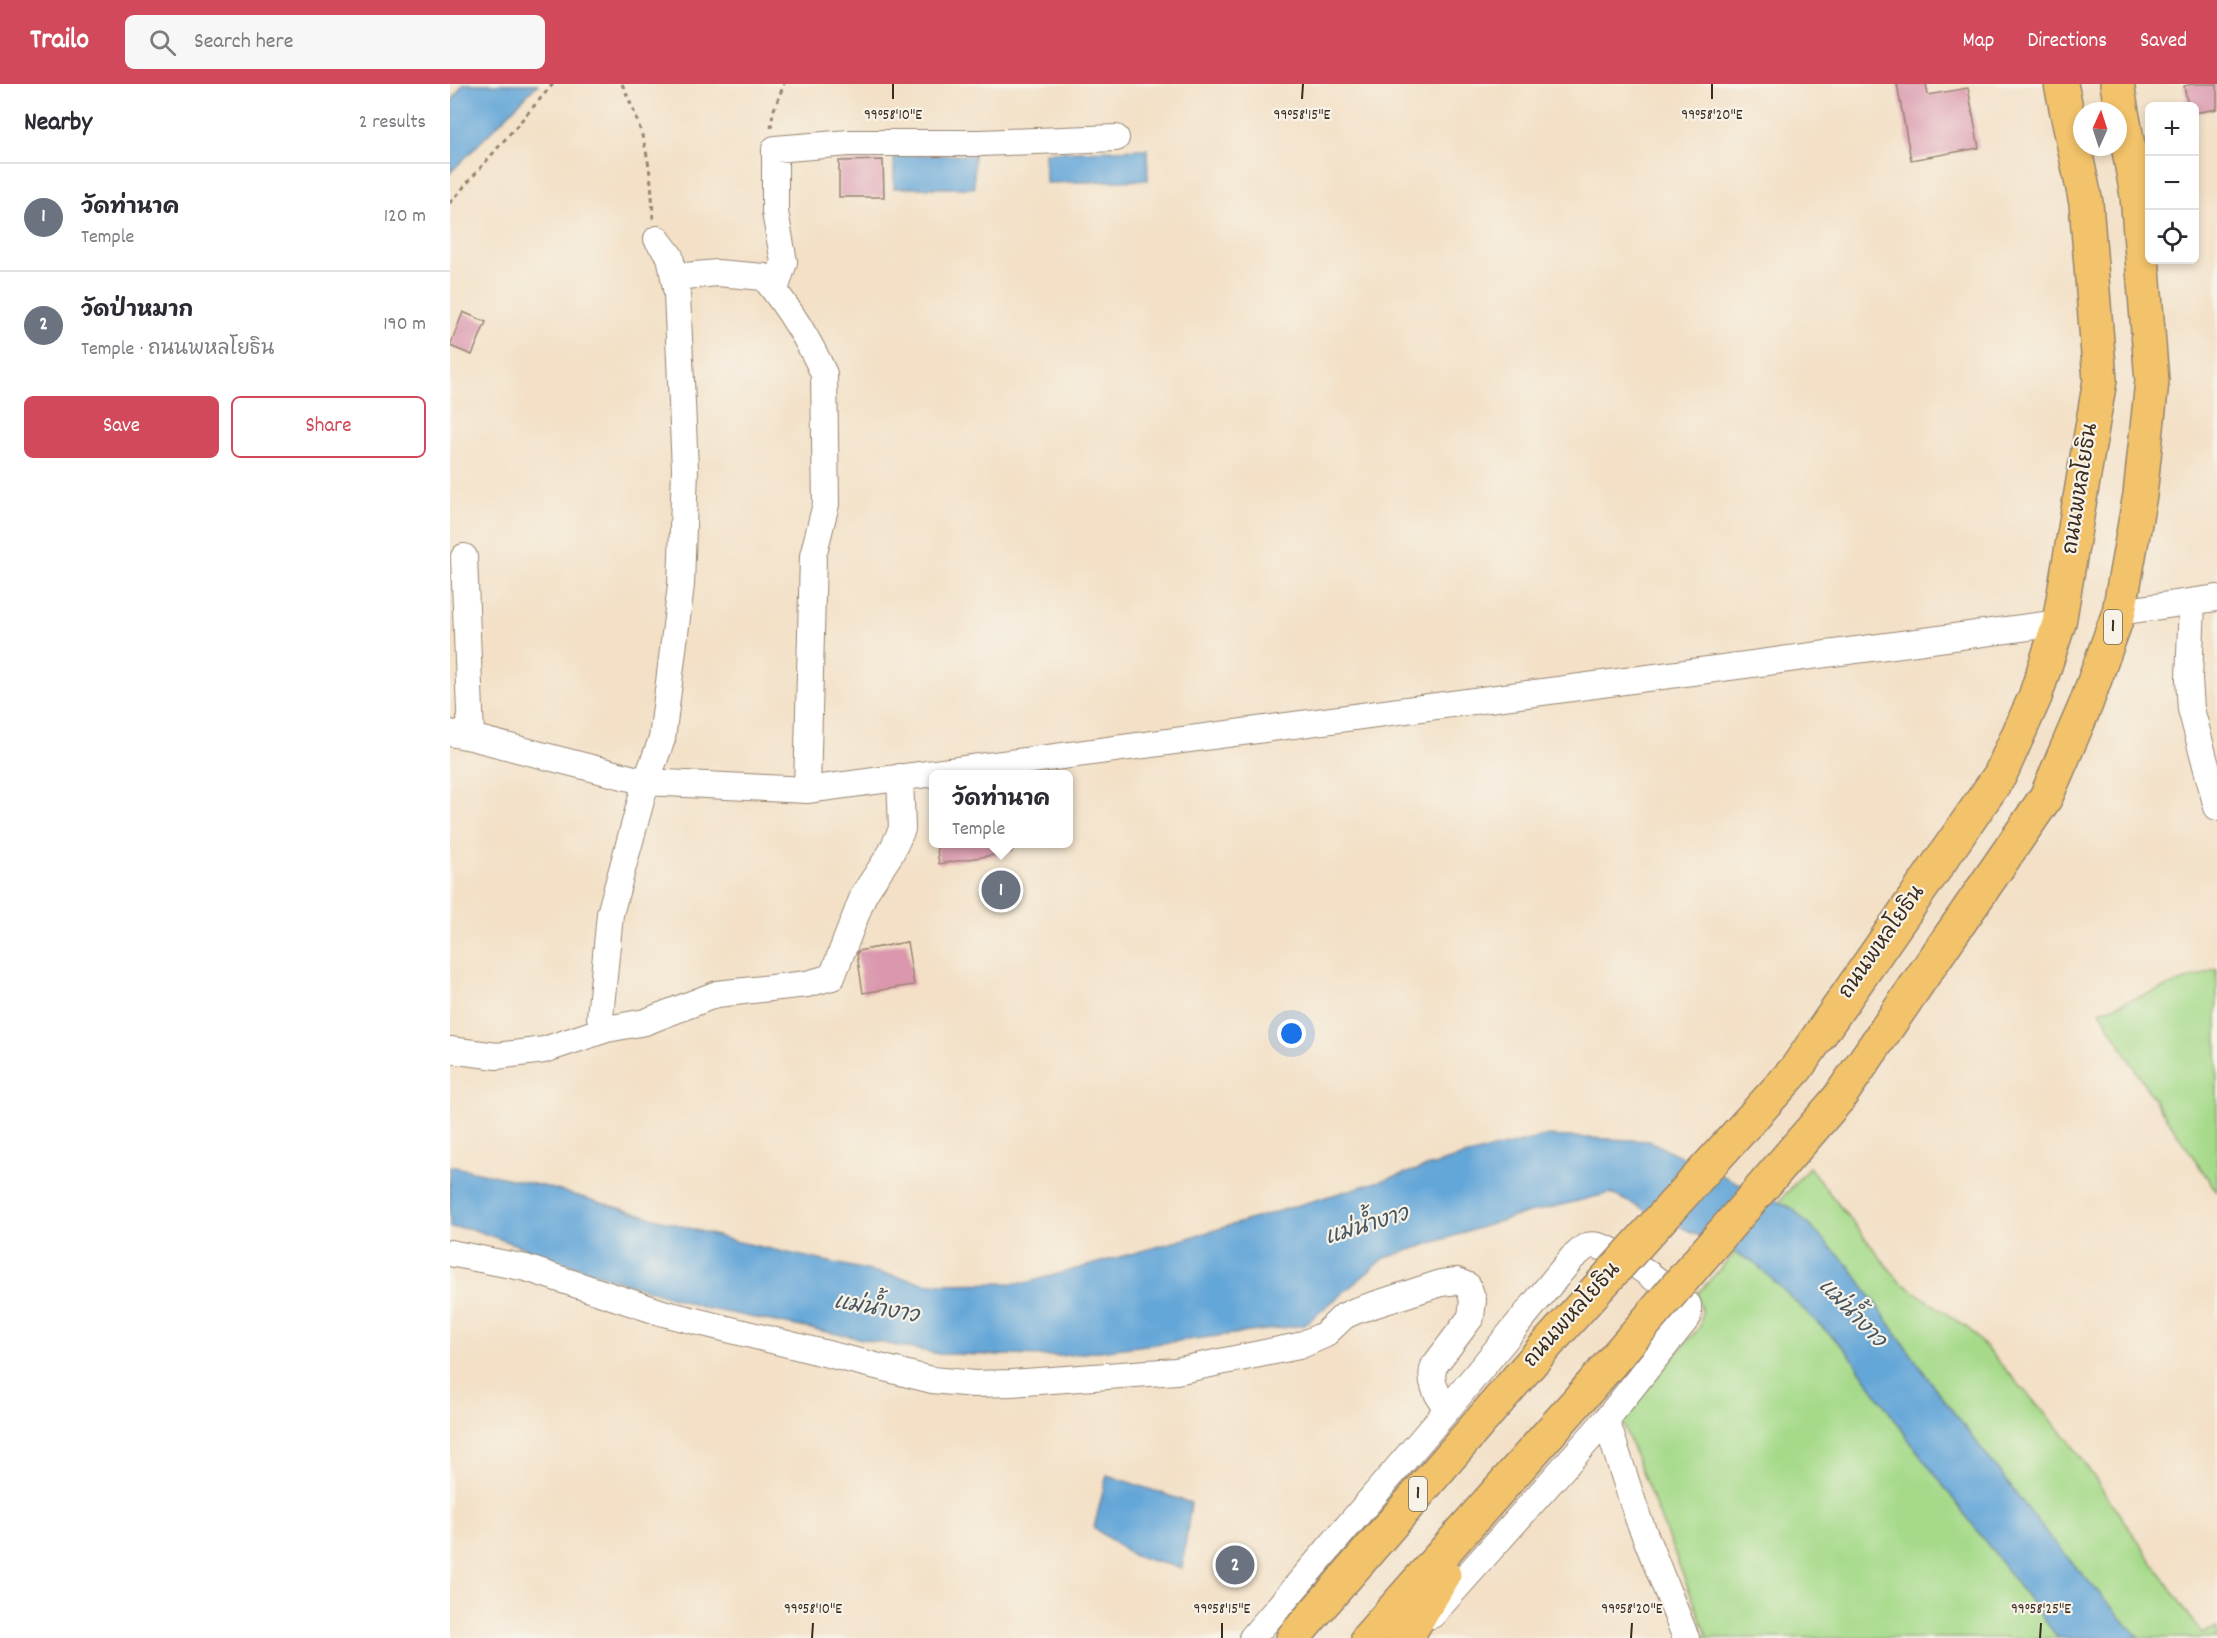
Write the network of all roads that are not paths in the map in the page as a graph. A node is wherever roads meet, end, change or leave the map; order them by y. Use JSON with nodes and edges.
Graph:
{"nodes":[{"id":1,"x":2061,"y":84,"type":"edge"},
{"id":2,"x":2117,"y":84,"type":"edge"},
{"id":3,"x":1116,"y":138,"type":"dead end"},
{"id":4,"x":657,"y":239,"type":"road end"},
{"id":5,"x":675,"y":277,"type":"junction"},
{"id":6,"x":775,"y":290,"type":"junction"},
{"id":7,"x":464,"y":557,"type":"dead end"},
{"id":8,"x":2205,"y":600,"type":"edge"},
{"id":9,"x":2119,"y":612,"type":"junction"},
{"id":10,"x":2059,"y":623,"type":"junction"},
{"id":11,"x":460,"y":735,"type":"edge"},
{"id":12,"x":953,"y":770,"type":"edge"},
{"id":13,"x":929,"y":773,"type":"edge"},
{"id":14,"x":900,"y":777,"type":"junction"},
{"id":15,"x":646,"y":782,"type":"junction"},
{"id":16,"x":807,"y":790,"type":"junction"},
{"id":17,"x":2217,"y":807,"type":"edge"},
{"id":18,"x":607,"y":1029,"type":"junction"},
{"id":19,"x":450,"y":1050,"type":"edge"},
{"id":20,"x":450,"y":1253,"type":"edge"},
{"id":21,"x":1447,"y":1410,"type":"junction"},
{"id":22,"x":1606,"y":1420,"type":"junction"},
{"id":23,"x":1491,"y":1499,"type":"junction"},
{"id":24,"x":1367,"y":1554,"type":"junction"},
{"id":25,"x":1252,"y":1638,"type":"edge"},
{"id":26,"x":1272,"y":1638,"type":"edge"},
{"id":27,"x":1293,"y":1638,"type":"edge"},
{"id":28,"x":1368,"y":1638,"type":"edge"},
{"id":29,"x":1406,"y":1638,"type":"edge"},
{"id":30,"x":1411,"y":1638,"type":"edge"},
{"id":31,"x":1686,"y":1638,"type":"edge"}],
"edges":[{"from":1,"to":10,"type":"highway","name":"ถนนพหลโยธิน","number":"1"},
{"from":2,"to":9,"type":"highway","number":"1"},
{"from":3,"to":6,"type":"street"},
{"from":4,"to":5,"type":"street"},
{"from":5,"to":6,"type":"street"},
{"from":5,"to":15,"type":"street"},
{"from":6,"to":16,"type":"street"},
{"from":7,"to":11,"type":"street"},
{"from":8,"to":9,"type":"street"},
{"from":8,"to":17,"type":"street"},
{"from":9,"to":23,"type":"highway","number":"1","bridge":true},
{"from":10,"to":12,"type":"street"},
{"from":10,"to":24,"type":"highway","name":"ถนนพหลโยธิน","number":"1","bridge":true},
{"from":11,"to":15,"type":"street"},
{"from":13,"to":14,"type":"street"},
{"from":14,"to":16,"type":"street"},
{"from":14,"to":18,"type":"street"},
{"from":15,"to":16,"type":"street"},
{"from":15,"to":18,"type":"street"},
{"from":18,"to":19,"type":"street"},
{"from":20,"to":21,"type":"street"},
{"from":21,"to":22,"type":"street"},
{"from":21,"to":25,"type":"street"},
{"from":22,"to":30,"type":"street"},
{"from":22,"to":31,"type":"street"},
{"from":23,"to":28,"type":"highway","number":"1"},
{"from":23,"to":29,"type":"highway"},
{"from":24,"to":26,"type":"highway"},
{"from":24,"to":27,"type":"highway","name":"ถนนพหลโยธิน","number":"1"}]}
